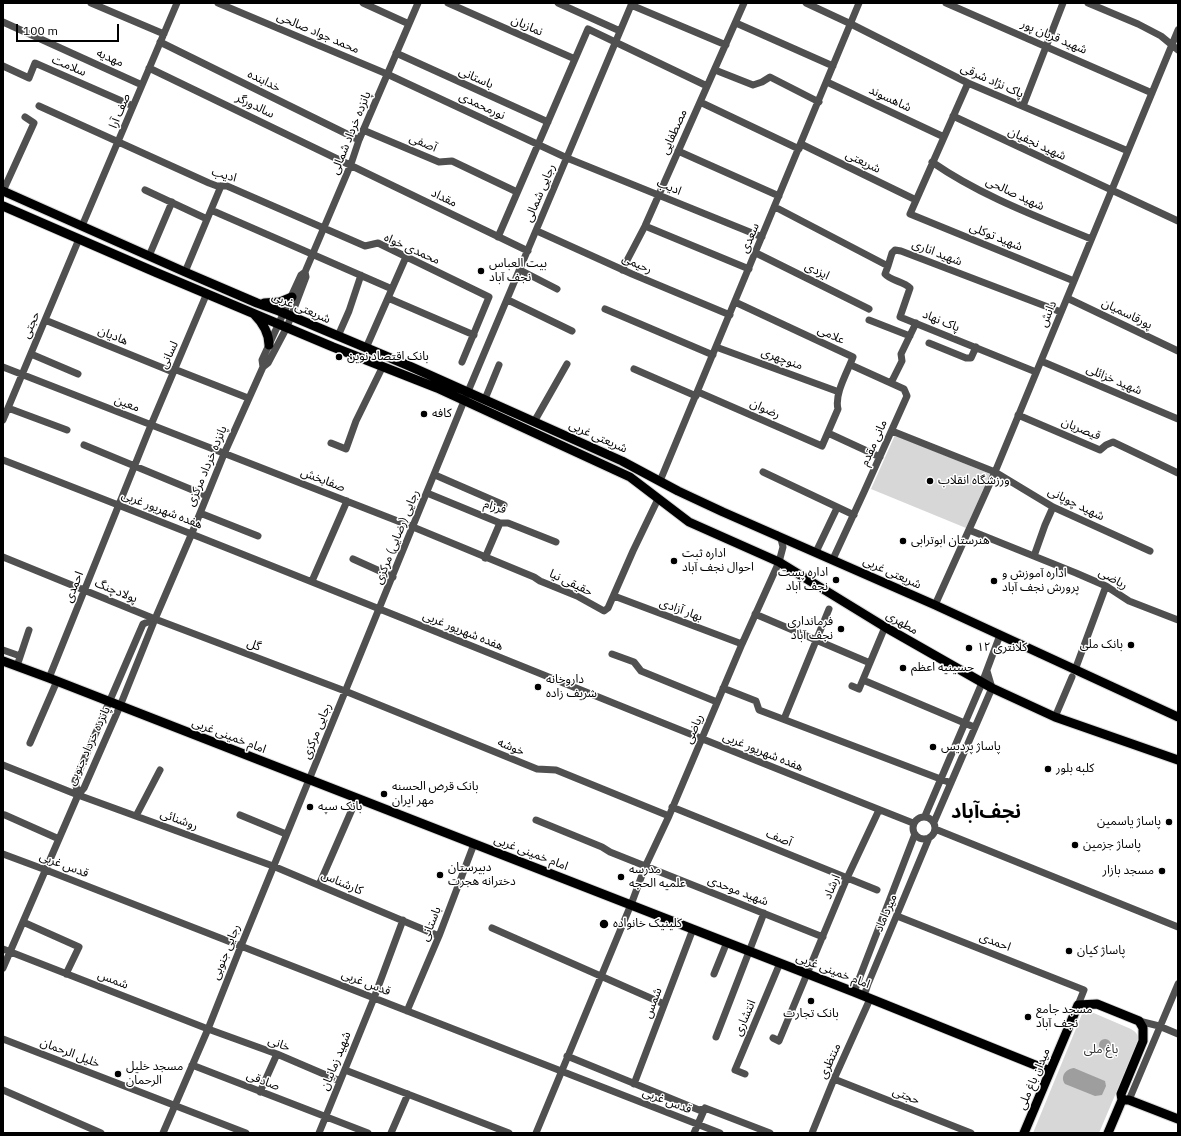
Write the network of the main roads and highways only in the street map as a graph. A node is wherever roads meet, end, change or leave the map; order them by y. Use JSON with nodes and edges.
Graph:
{"nodes":[{"id":1,"x":3,"y":191,"type":"edge"},
{"id":2,"x":3,"y":206,"type":"edge"},
{"id":3,"x":292,"y":297,"type":"road end"},
{"id":4,"x":257,"y":303,"type":"junction"},
{"id":5,"x":251,"y":312,"type":"junction"},
{"id":6,"x":269,"y":345,"type":"road end"},
{"id":7,"x":630,"y":477,"type":"joint"},
{"id":8,"x":3,"y":661,"type":"edge"},
{"id":9,"x":1178,"y":717,"type":"edge"},
{"id":10,"x":1177,"y":756,"type":"edge"},
{"id":11,"x":1050,"y":1071,"type":"junction"},
{"id":12,"x":1125,"y":1100,"type":"junction"},
{"id":13,"x":1178,"y":1119,"type":"edge"},
{"id":14,"x":1024,"y":1133,"type":"edge"},
{"id":15,"x":1108,"y":1133,"type":"edge"}],
"edges":[{"from":1,"to":4,"type":"main road","name":"شریعتی غربی"},
{"from":2,"to":5,"type":"main road","name":"شریعتی غربی"},
{"from":3,"to":4,"type":"main road"},
{"from":4,"to":9,"type":"main road","name":"شریعتی غربی"},
{"from":5,"to":6,"type":"main road"},
{"from":5,"to":7,"type":"main road","name":"شریعتی غربی"},
{"from":7,"to":10,"type":"main road","name":"مطهری"},
{"from":8,"to":11,"type":"main road","name":"امام خمینی غربی"},
{"from":11,"to":12,"type":"main road","name":"میدان باغ ملی"},
{"from":11,"to":14,"type":"main road","name":"میدان باغ ملی"},
{"from":12,"to":13,"type":"main road"},
{"from":12,"to":15,"type":"main road"}]}
